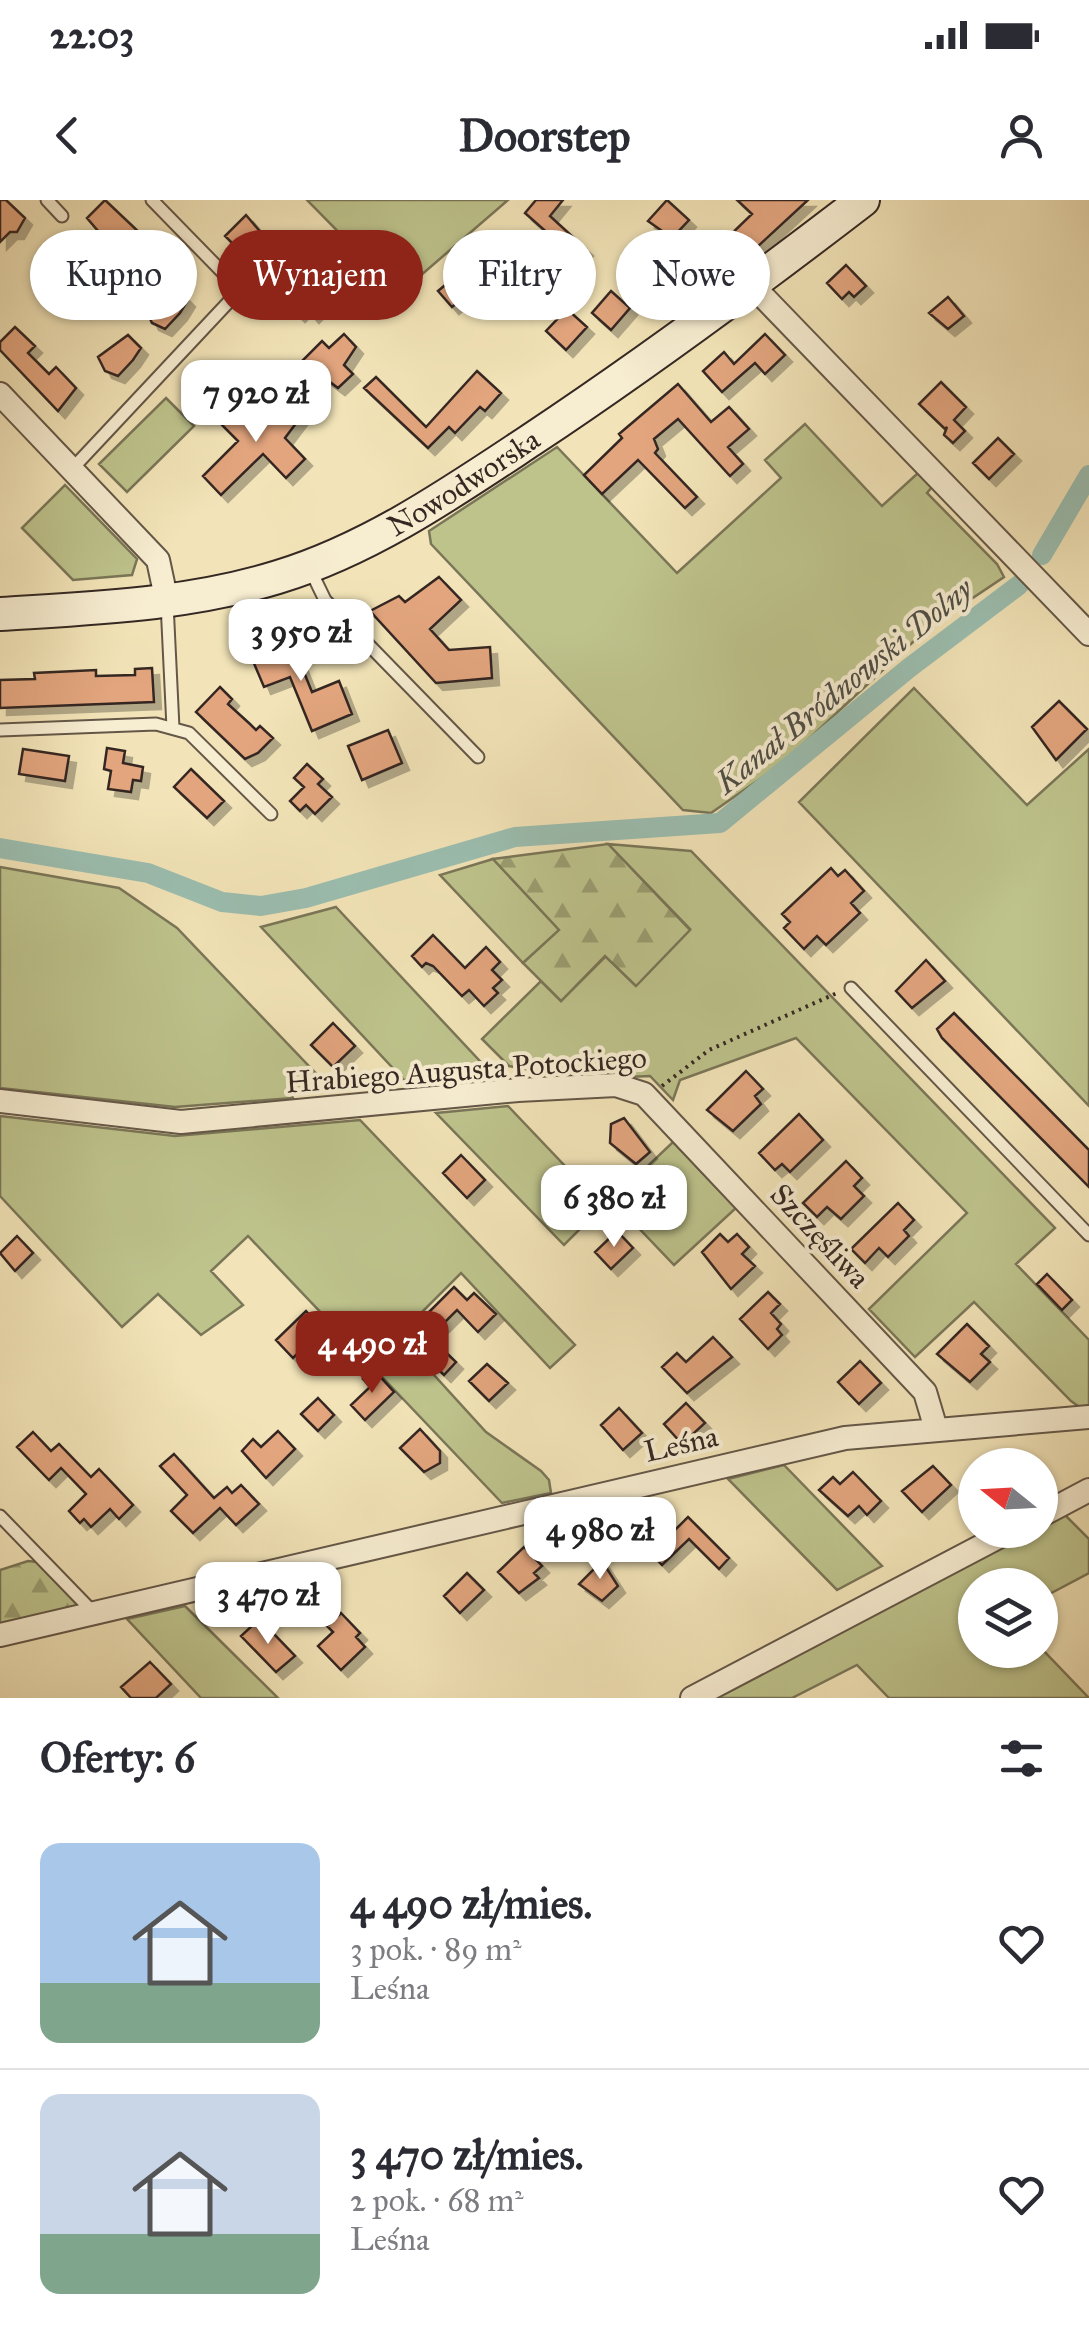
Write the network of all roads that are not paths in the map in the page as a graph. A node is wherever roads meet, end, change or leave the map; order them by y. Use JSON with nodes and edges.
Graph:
{"nodes":[{"id":1,"x":47,"y":200,"type":"edge"},
{"id":2,"x":152,"y":200,"type":"edge"},
{"id":3,"x":864,"y":200,"type":"edge"},
{"id":4,"x":62,"y":216,"type":"dead end"},
{"id":5,"x":770,"y":268,"type":"edge"},
{"id":6,"x":770,"y":304,"type":"edge"},
{"id":7,"x":701,"y":320,"type":"edge"},
{"id":8,"x":0,"y":394,"type":"edge"},
{"id":9,"x":73,"y":468,"type":"junction"},
{"id":10,"x":309,"y":566,"type":"junction"},
{"id":11,"x":167,"y":602,"type":"junction"},
{"id":12,"x":0,"y":614,"type":"edge"},
{"id":13,"x":1089,"y":634,"type":"edge"},
{"id":14,"x":173,"y":728,"type":"junction"},
{"id":15,"x":0,"y":730,"type":"edge"},
{"id":16,"x":478,"y":757,"type":"dead end"},
{"id":17,"x":271,"y":814,"type":"dead end"},
{"id":18,"x":851,"y":988,"type":"road end"},
{"id":19,"x":644,"y":1094,"type":"joint"},
{"id":20,"x":0,"y":1101,"type":"edge"},
{"id":21,"x":1089,"y":1236,"type":"edge"},
{"id":22,"x":1089,"y":1417,"type":"edge"},
{"id":23,"x":936,"y":1429,"type":"junction"},
{"id":24,"x":1089,"y":1490,"type":"edge"},
{"id":25,"x":1058,"y":1506,"type":"edge"},
{"id":26,"x":0,"y":1516,"type":"edge"},
{"id":27,"x":978,"y":1548,"type":"edge"},
{"id":28,"x":94,"y":1613,"type":"junction"},
{"id":29,"x":0,"y":1635,"type":"edge"},
{"id":30,"x":692,"y":1698,"type":"edge"}],
"edges":[{"from":1,"to":4,"type":"lane"},
{"from":2,"to":9,"type":"lane"},
{"from":3,"to":5,"type":"main road","name":"Nowodworska"},
{"from":6,"to":13,"type":"street"},
{"from":7,"to":10,"type":"main road","name":"Nowodworska"},
{"from":8,"to":9,"type":"street"},
{"from":9,"to":11,"type":"street"},
{"from":10,"to":11,"type":"main road","name":"Nowodworska"},
{"from":10,"to":16,"type":"lane"},
{"from":11,"to":12,"type":"main road","name":"Nowodworska"},
{"from":11,"to":14,"type":"lane"},
{"from":14,"to":15,"type":"lane"},
{"from":14,"to":17,"type":"lane"},
{"from":18,"to":21,"type":"lane"},
{"from":19,"to":20,"type":"street","name":"Hrabiego Augusta Potockiego"},
{"from":19,"to":23,"type":"street","name":"Szczęśliwa"},
{"from":22,"to":23,"type":"street","name":"Leśna"},
{"from":23,"to":28,"type":"street","name":"Leśna"},
{"from":24,"to":25,"type":"street"},
{"from":26,"to":28,"type":"lane"},
{"from":27,"to":30,"type":"street"},
{"from":28,"to":29,"type":"street","name":"Leśna"}]}
